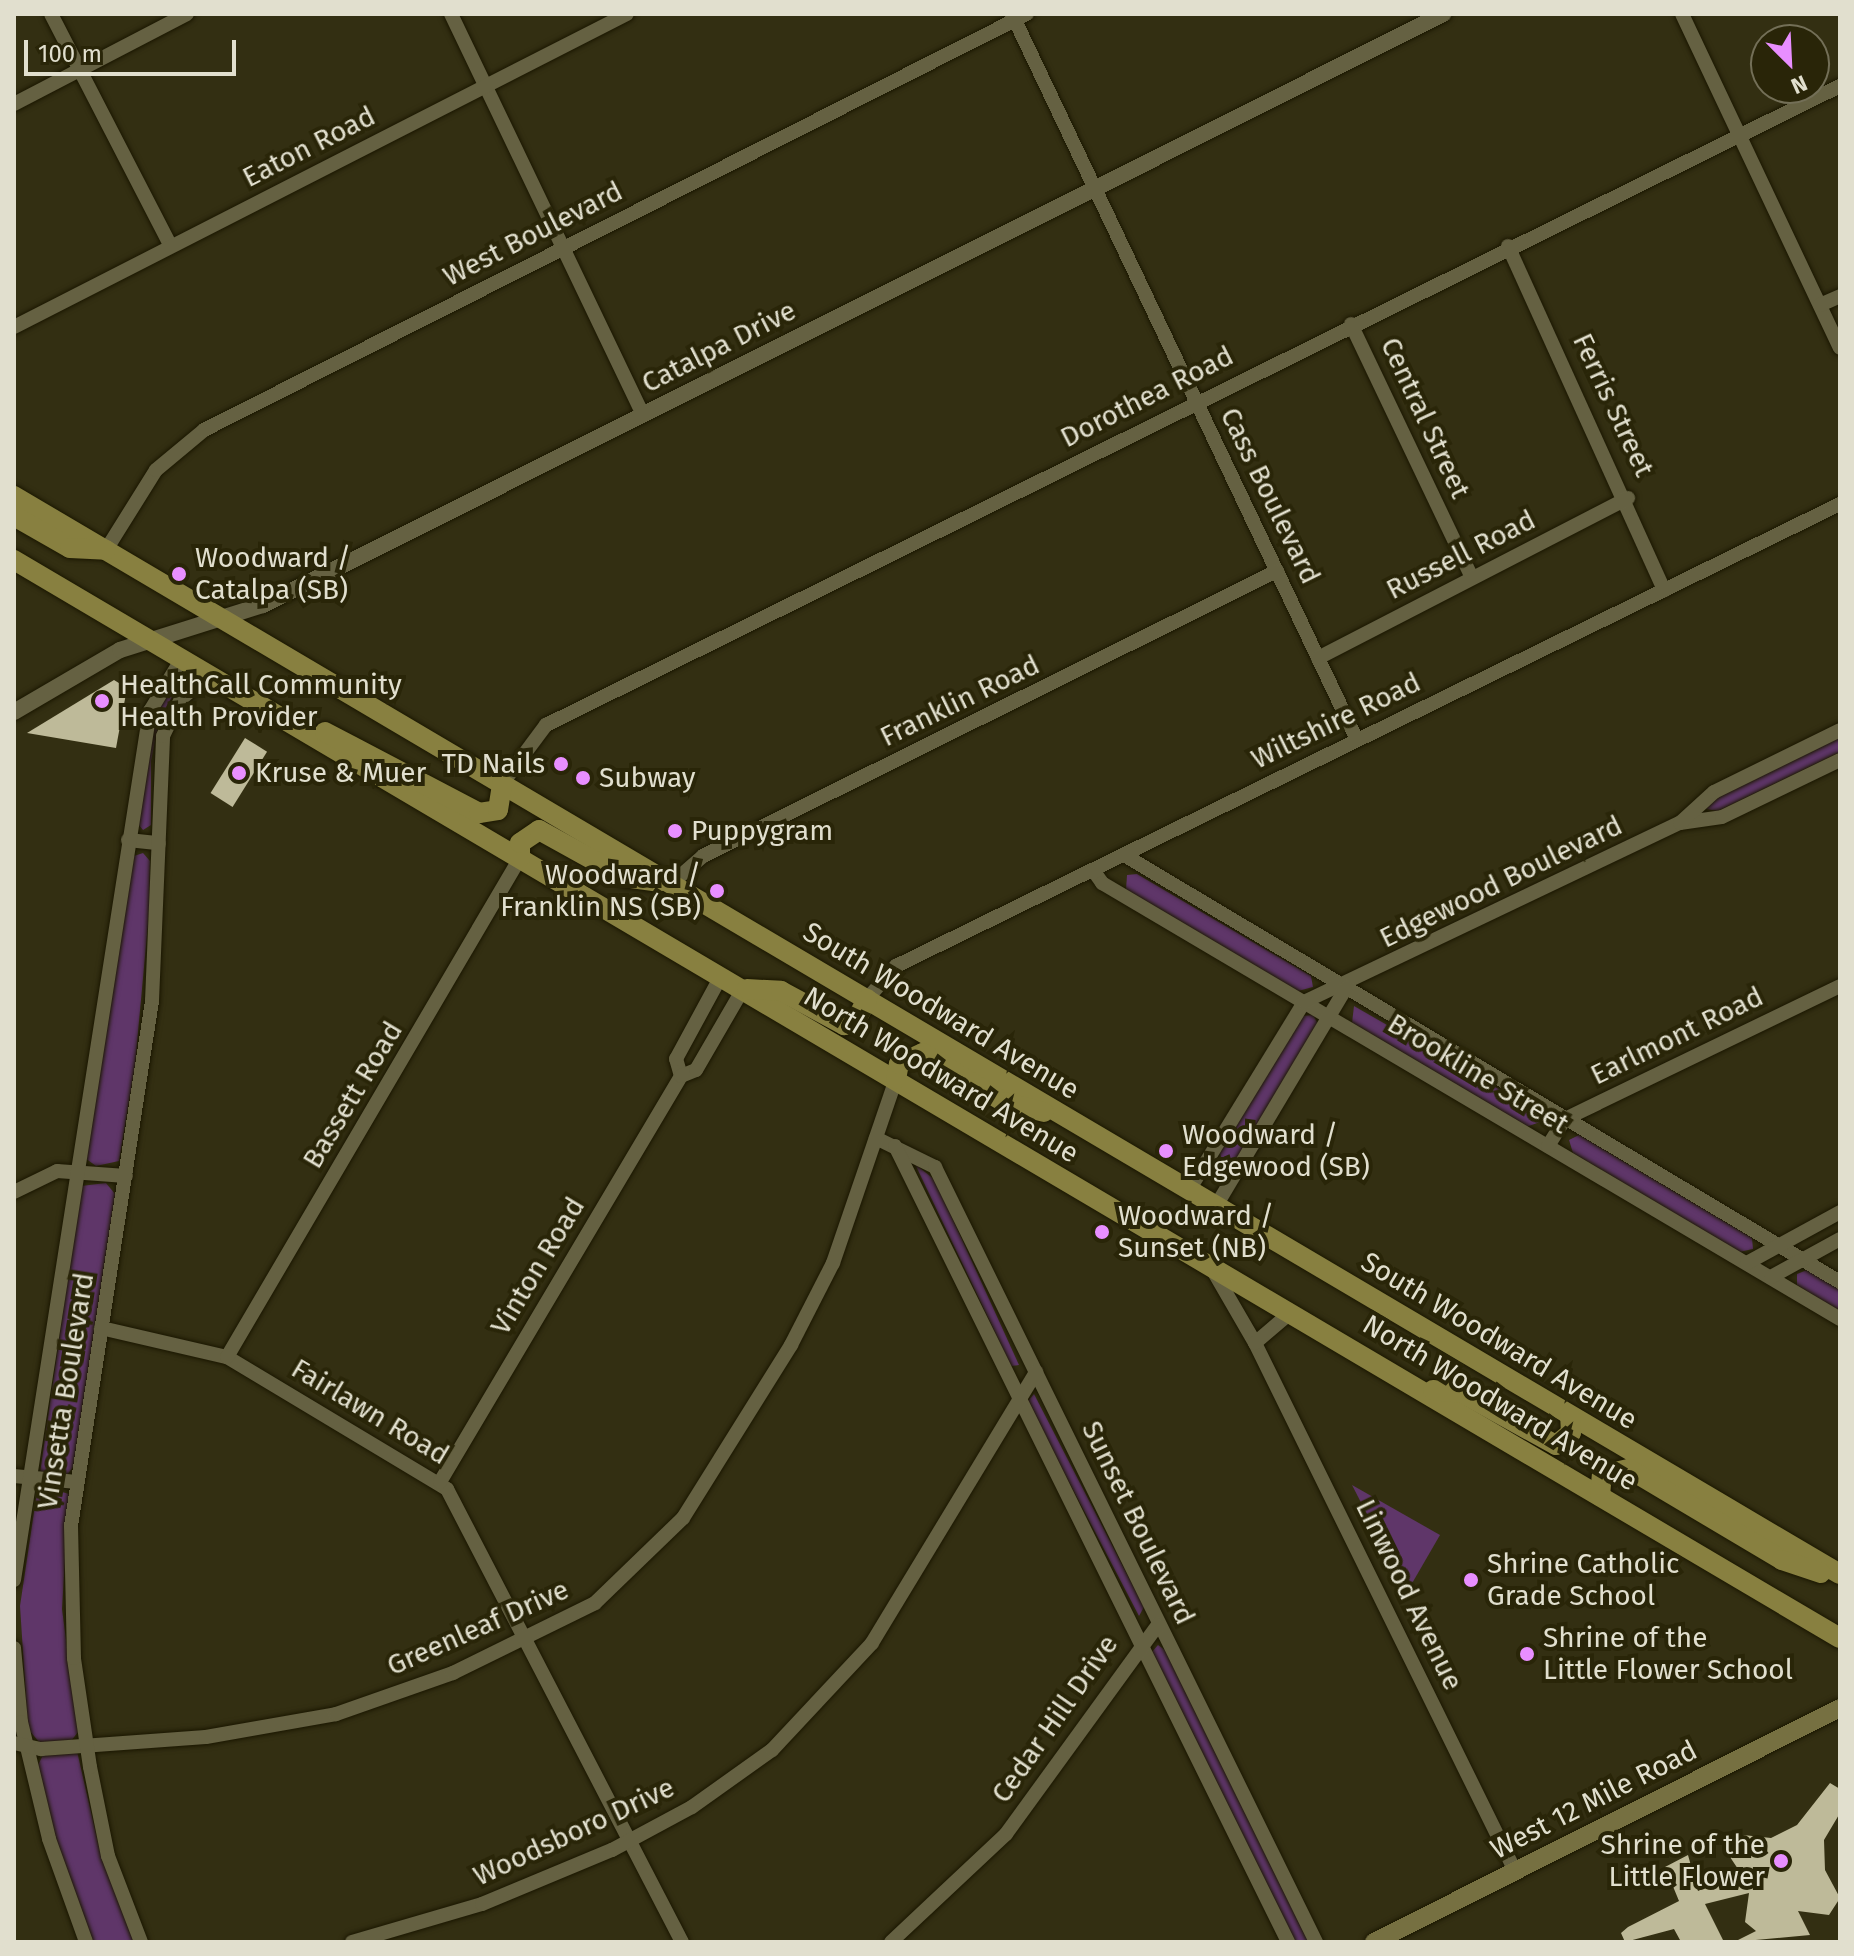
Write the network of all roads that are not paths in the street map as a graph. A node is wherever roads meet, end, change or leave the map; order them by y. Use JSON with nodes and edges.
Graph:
{"nodes":[{"id":1,"x":51,"y":14,"type":"edge"},
{"id":2,"x":187,"y":14,"type":"edge"},
{"id":3,"x":451,"y":14,"type":"edge"},
{"id":4,"x":627,"y":14,"type":"edge"},
{"id":5,"x":1443,"y":14,"type":"edge"},
{"id":6,"x":1682,"y":14,"type":"edge"},
{"id":7,"x":1018,"y":16,"type":"edge"},
{"id":8,"x":80,"y":70,"type":"junction"},
{"id":9,"x":486,"y":86,"type":"junction"},
{"id":10,"x":1840,"y":86,"type":"edge"},
{"id":11,"x":14,"y":104,"type":"edge"},
{"id":12,"x":1741,"y":136,"type":"junction"},
{"id":13,"x":1094,"y":188,"type":"junction"},
{"id":14,"x":171,"y":246,"type":"junction"},
{"id":15,"x":1508,"y":246,"type":"junction"},
{"id":16,"x":563,"y":247,"type":"junction"},
{"id":17,"x":1840,"y":296,"type":"edge"},
{"id":18,"x":1820,"y":305,"type":"junction"},
{"id":19,"x":1351,"y":324,"type":"junction"},
{"id":20,"x":14,"y":327,"type":"edge"},
{"id":21,"x":1840,"y":348,"type":"edge"},
{"id":22,"x":1196,"y":403,"type":"junction"},
{"id":23,"x":643,"y":414,"type":"junction"},
{"id":24,"x":14,"y":496,"type":"edge"},
{"id":25,"x":1628,"y":498,"type":"junction"},
{"id":26,"x":1840,"y":504,"type":"edge"},
{"id":27,"x":14,"y":516,"type":"edge"},
{"id":28,"x":106,"y":550,"type":"junction"},
{"id":29,"x":14,"y":560,"type":"edge"},
{"id":30,"x":1277,"y":571,"type":"junction"},
{"id":31,"x":1472,"y":578,"type":"junction"},
{"id":32,"x":1664,"y":590,"type":"junction"},
{"id":33,"x":223,"y":619,"type":"junction"},
{"id":34,"x":153,"y":640,"type":"junction"},
{"id":35,"x":183,"y":657,"type":"junction"},
{"id":36,"x":1318,"y":658,"type":"junction"},
{"id":37,"x":211,"y":674,"type":"junction"},
{"id":38,"x":14,"y":712,"type":"edge"},
{"id":39,"x":295,"y":722,"type":"junction"},
{"id":40,"x":1840,"y":730,"type":"edge"},
{"id":41,"x":1357,"y":740,"type":"junction"},
{"id":42,"x":1840,"y":760,"type":"edge"},
{"id":43,"x":502,"y":784,"type":"junction"},
{"id":44,"x":1680,"y":823,"type":"junction"},
{"id":45,"x":128,"y":840,"type":"junction"},
{"id":46,"x":159,"y":843,"type":"junction"},
{"id":47,"x":1124,"y":855,"type":"junction"},
{"id":48,"x":520,"y":858,"type":"junction"},
{"id":49,"x":1093,"y":870,"type":"junction"},
{"id":50,"x":671,"y":884,"type":"junction"},
{"id":51,"x":721,"y":976,"type":"junction"},
{"id":52,"x":1840,"y":986,"type":"edge"},
{"id":53,"x":1346,"y":988,"type":"junction"},
{"id":54,"x":743,"y":989,"type":"junction"},
{"id":55,"x":867,"y":999,"type":"junction"},
{"id":56,"x":1304,"y":1002,"type":"junction"},
{"id":57,"x":1329,"y":1016,"type":"junction"},
{"id":58,"x":681,"y":1076,"type":"junction"},
{"id":59,"x":896,"y":1079,"type":"junction"},
{"id":60,"x":1064,"y":1116,"type":"junction"},
{"id":61,"x":1565,"y":1119,"type":"junction"},
{"id":62,"x":876,"y":1138,"type":"junction"},
{"id":63,"x":895,"y":1146,"type":"junction"},
{"id":64,"x":1548,"y":1146,"type":"junction"},
{"id":65,"x":76,"y":1171,"type":"junction"},
{"id":66,"x":126,"y":1176,"type":"junction"},
{"id":67,"x":1189,"y":1190,"type":"junction"},
{"id":68,"x":14,"y":1192,"type":"edge"},
{"id":69,"x":1216,"y":1206,"type":"junction"},
{"id":70,"x":1840,"y":1212,"type":"edge"},
{"id":71,"x":1840,"y":1239,"type":"edge"},
{"id":72,"x":1776,"y":1245,"type":"junction"},
{"id":73,"x":1800,"y":1259,"type":"junction"},
{"id":74,"x":1747,"y":1263,"type":"junction"},
{"id":75,"x":1210,"y":1267,"type":"junction"},
{"id":76,"x":1771,"y":1277,"type":"junction"},
{"id":77,"x":1840,"y":1282,"type":"edge"},
{"id":78,"x":1290,"y":1313,"type":"junction"},
{"id":79,"x":1840,"y":1319,"type":"edge"},
{"id":80,"x":101,"y":1328,"type":"junction"},
{"id":81,"x":1255,"y":1343,"type":"junction"},
{"id":82,"x":227,"y":1357,"type":"junction"},
{"id":83,"x":1036,"y":1372,"type":"junction"},
{"id":84,"x":1425,"y":1389,"type":"junction"},
{"id":85,"x":1019,"y":1394,"type":"junction"},
{"id":86,"x":1570,"y":1416,"type":"junction"},
{"id":87,"x":21,"y":1476,"type":"edge"},
{"id":88,"x":77,"y":1482,"type":"junction"},
{"id":89,"x":440,"y":1482,"type":"junction"},
{"id":90,"x":1600,"y":1496,"type":"junction"},
{"id":91,"x":1840,"y":1577,"type":"edge"},
{"id":92,"x":14,"y":1580,"type":"edge"},
{"id":93,"x":1158,"y":1625,"type":"junction"},
{"id":94,"x":1840,"y":1638,"type":"edge"},
{"id":95,"x":530,"y":1639,"type":"junction"},
{"id":96,"x":1140,"y":1642,"type":"junction"},
{"id":97,"x":14,"y":1648,"type":"edge"},
{"id":98,"x":1840,"y":1708,"type":"edge"},
{"id":99,"x":87,"y":1744,"type":"junction"},
{"id":100,"x":21,"y":1745,"type":"edge"},
{"id":101,"x":631,"y":1841,"type":"junction"},
{"id":102,"x":1515,"y":1871,"type":"junction"},
{"id":103,"x":86,"y":1942,"type":"edge"},
{"id":104,"x":141,"y":1942,"type":"edge"},
{"id":105,"x":352,"y":1942,"type":"edge"},
{"id":106,"x":682,"y":1942,"type":"edge"},
{"id":107,"x":891,"y":1942,"type":"edge"},
{"id":108,"x":1288,"y":1942,"type":"edge"},
{"id":109,"x":1316,"y":1942,"type":"edge"},
{"id":110,"x":1374,"y":1942,"type":"edge"}],
"edges":[{"from":1,"to":8,"type":"street"},
{"from":2,"to":8,"type":"street"},
{"from":3,"to":9,"type":"street"},
{"from":4,"to":9,"type":"street","name":"Eaton Road"},
{"from":5,"to":13,"type":"street","name":"Catalpa Drive"},
{"from":6,"to":12,"type":"street"},
{"from":7,"to":13,"type":"street","name":"Cass Boulevard"},
{"from":7,"to":16,"type":"street","name":"West Boulevard"},
{"from":8,"to":11,"type":"street"},
{"from":8,"to":14,"type":"street"},
{"from":9,"to":14,"type":"street","name":"Eaton Road"},
{"from":9,"to":16,"type":"street"},
{"from":10,"to":12,"type":"street","name":"Dorothea Road"},
{"from":12,"to":15,"type":"street","name":"Dorothea Road"},
{"from":12,"to":18,"type":"street"},
{"from":13,"to":22,"type":"street","name":"Cass Boulevard"},
{"from":13,"to":23,"type":"street","name":"Catalpa Drive"},
{"from":14,"to":20,"type":"street","name":"Eaton Road"},
{"from":15,"to":19,"type":"street","name":"Dorothea Road"},
{"from":15,"to":25,"type":"street","name":"Ferris Street"},
{"from":16,"to":23,"type":"street"},
{"from":16,"to":28,"type":"street","name":"West Boulevard"},
{"from":17,"to":18,"type":"street"},
{"from":18,"to":21,"type":"street"},
{"from":19,"to":22,"type":"street","name":"Dorothea Road"},
{"from":19,"to":31,"type":"street","name":"Central Street"},
{"from":22,"to":30,"type":"street","name":"Cass Boulevard"},
{"from":22,"to":43,"type":"street","name":"Dorothea Road"},
{"from":23,"to":33,"type":"street","name":"Catalpa Drive"},
{"from":24,"to":28,"type":"main road","name":"South Woodward Avenue"},
{"from":25,"to":31,"type":"street","name":"Russell Road"},
{"from":25,"to":32,"type":"street","name":"Ferris Street"},
{"from":26,"to":32,"type":"street","name":"Wiltshire Road"},
{"from":27,"to":28,"type":"main road"},
{"from":28,"to":33,"type":"main road","name":"South Woodward Avenue"},
{"from":29,"to":34,"type":"main road","name":"North Woodward Avenue"},
{"from":30,"to":36,"type":"street","name":"Cass Boulevard"},
{"from":30,"to":50,"type":"street","name":"Franklin Road"},
{"from":31,"to":36,"type":"street","name":"Russell Road"},
{"from":32,"to":41,"type":"street","name":"Wiltshire Road"},
{"from":33,"to":34,"type":"street","name":"Catalpa Drive"},
{"from":33,"to":43,"type":"main road","name":"South Woodward Avenue"},
{"from":34,"to":35,"type":"main road","name":"North Woodward Avenue"},
{"from":34,"to":38,"type":"street","name":"Catalpa Drive"},
{"from":35,"to":37,"type":"main road","name":"North Woodward Avenue"},
{"from":35,"to":45,"type":"street","name":"Vinsetta Boulevard"},
{"from":36,"to":41,"type":"street","name":"Cass Boulevard"},
{"from":37,"to":39,"type":"main road","name":"North Woodward Avenue"},
{"from":37,"to":46,"type":"street","name":"Vinsetta Boulevard"},
{"from":39,"to":43,"type":"main road"},
{"from":39,"to":48,"type":"main road","name":"North Woodward Avenue"},
{"from":40,"to":44,"type":"street","name":"Edgewood Boulevard"},
{"from":41,"to":47,"type":"street","name":"Wiltshire Road"},
{"from":42,"to":44,"type":"street","name":"Edgewood Boulevard"},
{"from":43,"to":50,"type":"main road","name":"South Woodward Avenue"},
{"from":44,"to":53,"type":"street","name":"Edgewood Boulevard"},
{"from":45,"to":46,"type":"street"},
{"from":45,"to":65,"type":"street","name":"Vinsetta Boulevard"},
{"from":46,"to":66,"type":"street","name":"Vinsetta Boulevard"},
{"from":47,"to":49,"type":"street","name":"Wiltshire Road"},
{"from":47,"to":53,"type":"street","name":"Brookline Street"},
{"from":48,"to":50,"type":"main road"},
{"from":48,"to":51,"type":"main road","name":"North Woodward Avenue"},
{"from":48,"to":82,"type":"street","name":"Bassett Road"},
{"from":49,"to":55,"type":"street","name":"Wiltshire Road"},
{"from":49,"to":56,"type":"street","name":"Brookline Street"},
{"from":50,"to":55,"type":"main road","name":"South Woodward Avenue"},
{"from":51,"to":54,"type":"main road","name":"North Woodward Avenue"},
{"from":51,"to":58,"type":"street","name":"Vinton Road"},
{"from":52,"to":61,"type":"street","name":"Earlmont Road"},
{"from":53,"to":56,"type":"street","name":"Edgewood Boulevard"},
{"from":53,"to":57,"type":"street"},
{"from":53,"to":61,"type":"street","name":"Brookline Street"},
{"from":54,"to":55,"type":"main road"},
{"from":54,"to":58,"type":"street","name":"Vinton Road"},
{"from":54,"to":59,"type":"main road","name":"North Woodward Avenue"},
{"from":55,"to":60,"type":"main road","name":"South Woodward Avenue"},
{"from":56,"to":57,"type":"street","name":"Brookline Street"},
{"from":56,"to":67,"type":"street"},
{"from":57,"to":64,"type":"street","name":"Brookline Street"},
{"from":57,"to":69,"type":"street"},
{"from":58,"to":89,"type":"street","name":"Vinton Road"},
{"from":59,"to":60,"type":"main road"},
{"from":59,"to":62,"type":"street","name":"Greenleaf Drive"},
{"from":59,"to":75,"type":"main road","name":"North Woodward Avenue"},
{"from":60,"to":67,"type":"main road","name":"South Woodward Avenue"},
{"from":61,"to":64,"type":"street"},
{"from":61,"to":72,"type":"street","name":"Brookline Street"},
{"from":62,"to":63,"type":"street","name":"Sunset Boulevard"},
{"from":62,"to":95,"type":"street","name":"Greenleaf Drive"},
{"from":63,"to":83,"type":"street","name":"Sunset Boulevard"},
{"from":63,"to":85,"type":"street","name":"Sunset Boulevard"},
{"from":64,"to":74,"type":"street","name":"Brookline Street"},
{"from":65,"to":66,"type":"street"},
{"from":65,"to":68,"type":"street"},
{"from":65,"to":87,"type":"street","name":"Vinsetta Boulevard"},
{"from":66,"to":80,"type":"street","name":"Vinsetta Boulevard"},
{"from":67,"to":69,"type":"main road","name":"South Woodward Avenue"},
{"from":69,"to":86,"type":"main road","name":"South Woodward Avenue"},
{"from":70,"to":72,"type":"street"},
{"from":71,"to":73,"type":"street"},
{"from":72,"to":73,"type":"street","name":"Brookline Street"},
{"from":72,"to":74,"type":"street"},
{"from":73,"to":76,"type":"street"},
{"from":73,"to":77,"type":"street","name":"Brookline Street"},
{"from":74,"to":76,"type":"street","name":"Brookline Street"},
{"from":75,"to":78,"type":"main road","name":"North Woodward Avenue"},
{"from":75,"to":81,"type":"street","name":"Linwood Avenue"},
{"from":76,"to":79,"type":"street","name":"Brookline Street"},
{"from":78,"to":81,"type":"street"},
{"from":78,"to":84,"type":"main road","name":"North Woodward Avenue"},
{"from":80,"to":82,"type":"street","name":"Fairlawn Road"},
{"from":80,"to":88,"type":"street","name":"Vinsetta Boulevard"},
{"from":81,"to":102,"type":"street","name":"Linwood Avenue"},
{"from":82,"to":89,"type":"street","name":"Fairlawn Road"},
{"from":83,"to":85,"type":"street","name":"Woodsboro Drive"},
{"from":83,"to":93,"type":"street","name":"Sunset Boulevard"},
{"from":84,"to":86,"type":"main road"},
{"from":84,"to":90,"type":"main road","name":"North Woodward Avenue"},
{"from":85,"to":96,"type":"street","name":"Sunset Boulevard"},
{"from":85,"to":101,"type":"street","name":"Woodsboro Drive"},
{"from":86,"to":91,"type":"main road","name":"South Woodward Avenue"},
{"from":87,"to":88,"type":"street"},
{"from":87,"to":92,"type":"street","name":"Vinsetta Boulevard"},
{"from":88,"to":99,"type":"street","name":"Vinsetta Boulevard"},
{"from":89,"to":95,"type":"street","name":"Fairlawn Road"},
{"from":90,"to":91,"type":"main road"},
{"from":90,"to":94,"type":"main road","name":"North Woodward Avenue"},
{"from":93,"to":96,"type":"street","name":"Cedar Hill Drive"},
{"from":93,"to":109,"type":"street","name":"Sunset Boulevard"},
{"from":95,"to":99,"type":"street","name":"Greenleaf Drive"},
{"from":95,"to":101,"type":"street","name":"Fairlawn Road"},
{"from":96,"to":107,"type":"street","name":"Cedar Hill Drive"},
{"from":96,"to":108,"type":"street","name":"Sunset Boulevard"},
{"from":97,"to":100,"type":"street"},
{"from":98,"to":102,"type":"main road","name":"West 12 Mile Road"},
{"from":99,"to":100,"type":"street","name":"Greenleaf Drive"},
{"from":99,"to":104,"type":"street","name":"Vinsetta Boulevard"},
{"from":100,"to":103,"type":"street"},
{"from":101,"to":105,"type":"street","name":"Woodsboro Drive"},
{"from":101,"to":106,"type":"street","name":"Fairlawn Road"},
{"from":102,"to":110,"type":"main road","name":"West 12 Mile Road"}]}
